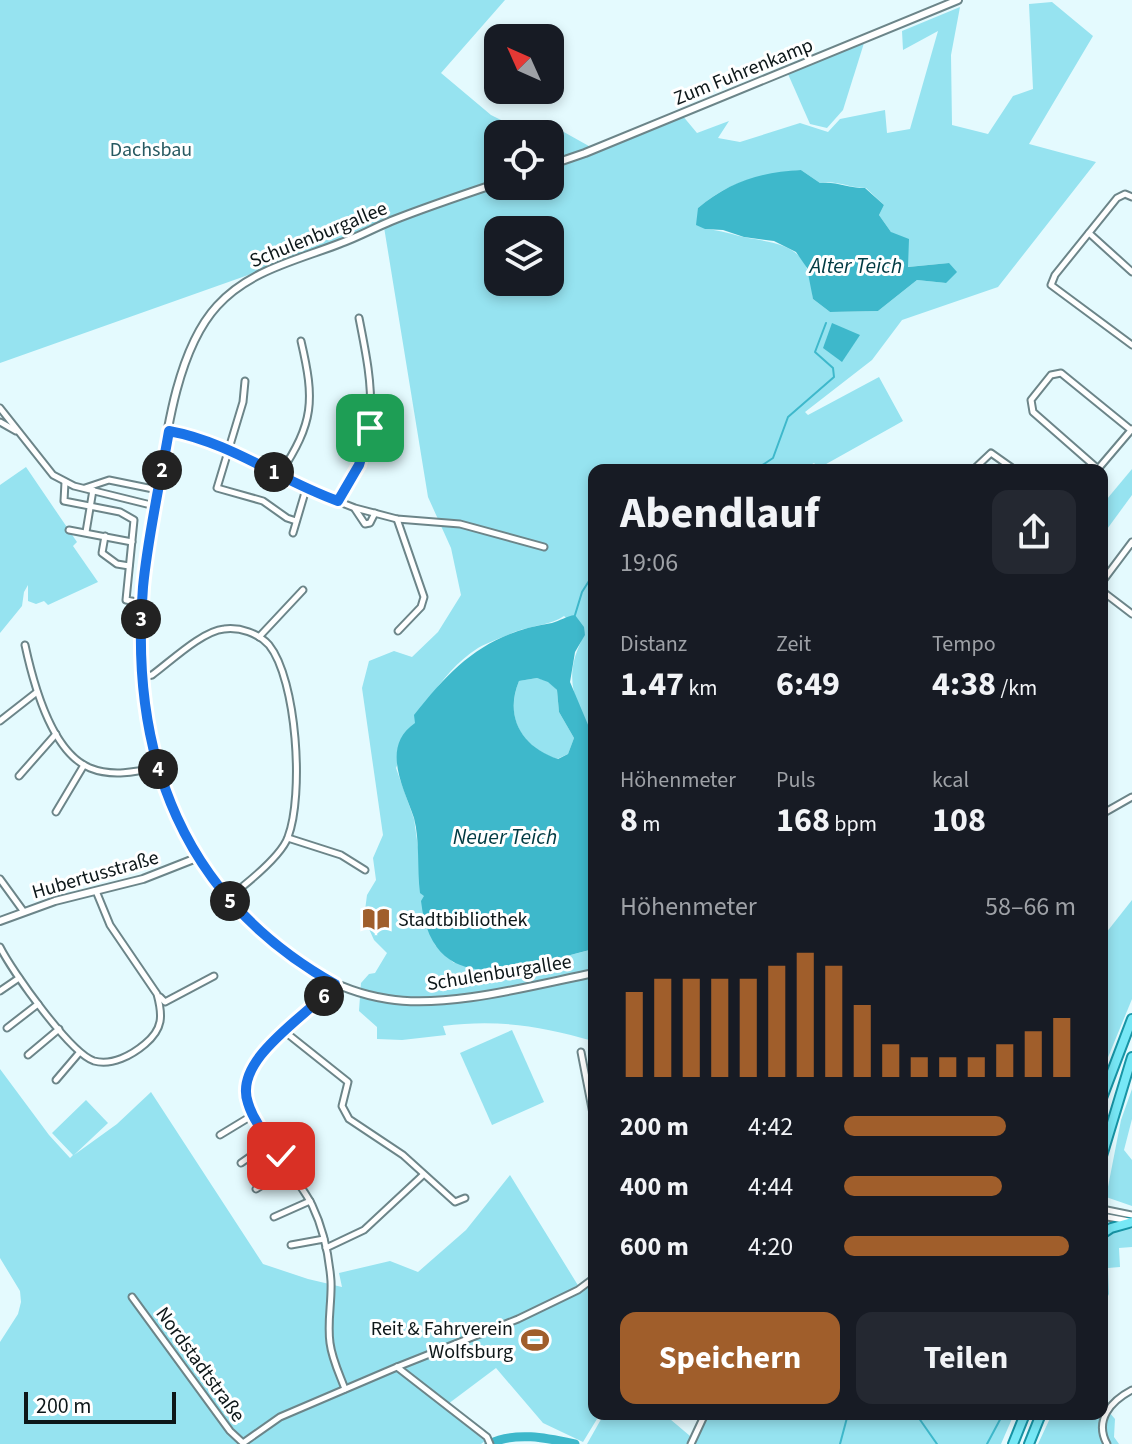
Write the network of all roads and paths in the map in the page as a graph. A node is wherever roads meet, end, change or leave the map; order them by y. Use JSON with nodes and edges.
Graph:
{"nodes":[{"id":1,"x":958,"y":0,"type":"edge"},
{"id":2,"x":944,"y":2,"type":"edge"},
{"id":3,"x":564,"y":160,"type":"edge"},
{"id":4,"x":484,"y":188,"type":"edge"},
{"id":5,"x":1132,"y":197,"type":"edge"},
{"id":6,"x":1089,"y":233,"type":"junction"},
{"id":7,"x":1132,"y":272,"type":"edge"},
{"id":8,"x":359,"y":318,"type":"dead end"},
{"id":9,"x":301,"y":341,"type":"dead end"},
{"id":10,"x":1132,"y":345,"type":"edge"},
{"id":11,"x":245,"y":381,"type":"dead end"},
{"id":12,"x":0,"y":408,"type":"edge"},
{"id":13,"x":0,"y":422,"type":"edge"},
{"id":14,"x":1131,"y":429,"type":"edge"},
{"id":15,"x":169,"y":431,"type":"junction"},
{"id":16,"x":20,"y":434,"type":"junction"},
{"id":17,"x":226,"y":451,"type":"junction"},
{"id":18,"x":979,"y":464,"type":"edge"},
{"id":19,"x":1007,"y":464,"type":"edge"},
{"id":20,"x":1090,"y":464,"type":"edge"},
{"id":21,"x":1102,"y":464,"type":"edge"},
{"id":22,"x":280,"y":474,"type":"junction"},
{"id":23,"x":65,"y":482,"type":"junction"},
{"id":24,"x":84,"y":489,"type":"junction"},
{"id":25,"x":306,"y":489,"type":"junction"},
{"id":26,"x":93,"y":490,"type":"junction"},
{"id":27,"x":158,"y":490,"type":"junction"},
{"id":28,"x":338,"y":501,"type":"junction"},
{"id":29,"x":89,"y":506,"type":"junction"},
{"id":30,"x":155,"y":506,"type":"junction"},
{"id":31,"x":355,"y":508,"type":"junction"},
{"id":32,"x":375,"y":513,"type":"junction"},
{"id":33,"x":397,"y":519,"type":"junction"},
{"id":34,"x":296,"y":521,"type":"junction"},
{"id":35,"x":69,"y":530,"type":"dead end"},
{"id":36,"x":86,"y":532,"type":"junction"},
{"id":37,"x":293,"y":533,"type":"dead end"},
{"id":38,"x":105,"y":536,"type":"junction"},
{"id":39,"x":132,"y":542,"type":"junction"},
{"id":40,"x":1132,"y":542,"type":"edge"},
{"id":41,"x":544,"y":547,"type":"dead end"},
{"id":42,"x":1129,"y":551,"type":"edge"},
{"id":43,"x":129,"y":566,"type":"junction"},
{"id":44,"x":1108,"y":575,"type":"edge"},
{"id":45,"x":303,"y":590,"type":"dead end"},
{"id":46,"x":1108,"y":596,"type":"edge"},
{"id":47,"x":142,"y":603,"type":"junction"},
{"id":48,"x":1132,"y":614,"type":"edge"},
{"id":49,"x":398,"y":631,"type":"dead end"},
{"id":50,"x":259,"y":637,"type":"junction"},
{"id":51,"x":25,"y":645,"type":"dead end"},
{"id":52,"x":142,"y":677,"type":"junction"},
{"id":53,"x":37,"y":692,"type":"junction"},
{"id":54,"x":0,"y":721,"type":"edge"},
{"id":55,"x":56,"y":734,"type":"junction"},
{"id":56,"x":84,"y":765,"type":"junction"},
{"id":57,"x":158,"y":767,"type":"junction"},
{"id":58,"x":19,"y":776,"type":"dead end"},
{"id":59,"x":1132,"y":797,"type":"edge"},
{"id":60,"x":1108,"y":811,"type":"edge"},
{"id":61,"x":56,"y":812,"type":"dead end"},
{"id":62,"x":288,"y":838,"type":"junction"},
{"id":63,"x":199,"y":857,"type":"junction"},
{"id":64,"x":365,"y":870,"type":"dead end"},
{"id":65,"x":0,"y":879,"type":"edge"},
{"id":66,"x":96,"y":891,"type":"junction"},
{"id":67,"x":228,"y":898,"type":"junction"},
{"id":68,"x":24,"y":912,"type":"junction"},
{"id":69,"x":0,"y":921,"type":"edge"},
{"id":70,"x":0,"y":947,"type":"edge"},
{"id":71,"x":2,"y":954,"type":"edge"},
{"id":72,"x":588,"y":974,"type":"edge"},
{"id":73,"x":214,"y":976,"type":"dead end"},
{"id":74,"x":19,"y":978,"type":"junction"},
{"id":75,"x":335,"y":984,"type":"junction"},
{"id":76,"x":0,"y":991,"type":"edge"},
{"id":77,"x":157,"y":994,"type":"junction"},
{"id":78,"x":38,"y":1004,"type":"junction"},
{"id":79,"x":1132,"y":1019,"type":"edge"},
{"id":80,"x":7,"y":1028,"type":"dead end"},
{"id":81,"x":59,"y":1029,"type":"junction"},
{"id":82,"x":284,"y":1031,"type":"junction"},
{"id":83,"x":1121,"y":1044,"type":"junction"},
{"id":84,"x":581,"y":1052,"type":"dead end"},
{"id":85,"x":79,"y":1053,"type":"junction"},
{"id":86,"x":28,"y":1055,"type":"dead end"},
{"id":87,"x":1132,"y":1057,"type":"edge"},
{"id":88,"x":56,"y":1080,"type":"dead end"},
{"id":89,"x":1108,"y":1081,"type":"edge"},
{"id":90,"x":588,"y":1088,"type":"edge"},
{"id":91,"x":253,"y":1115,"type":"junction"},
{"id":92,"x":220,"y":1135,"type":"dead end"},
{"id":93,"x":1108,"y":1136,"type":"edge"},
{"id":94,"x":271,"y":1142,"type":"junction"},
{"id":95,"x":241,"y":1163,"type":"dead end"},
{"id":96,"x":289,"y":1169,"type":"junction"},
{"id":97,"x":423,"y":1175,"type":"junction"},
{"id":98,"x":256,"y":1189,"type":"dead end"},
{"id":99,"x":465,"y":1198,"type":"dead end"},
{"id":100,"x":310,"y":1201,"type":"junction"},
{"id":101,"x":1108,"y":1210,"type":"edge"},
{"id":102,"x":1132,"y":1215,"type":"edge"},
{"id":103,"x":274,"y":1217,"type":"dead end"},
{"id":104,"x":1108,"y":1217,"type":"edge"},
{"id":105,"x":1132,"y":1222,"type":"edge"},
{"id":106,"x":1108,"y":1230,"type":"edge"},
{"id":107,"x":324,"y":1239,"type":"junction"},
{"id":108,"x":291,"y":1245,"type":"dead end"},
{"id":109,"x":326,"y":1248,"type":"junction"},
{"id":110,"x":588,"y":1282,"type":"edge"},
{"id":111,"x":132,"y":1297,"type":"dead end"},
{"id":112,"x":397,"y":1367,"type":"junction"},
{"id":113,"x":345,"y":1389,"type":"junction"},
{"id":114,"x":1132,"y":1390,"type":"edge"},
{"id":115,"x":1108,"y":1411,"type":"edge"},
{"id":116,"x":702,"y":1420,"type":"edge"},
{"id":117,"x":1023,"y":1420,"type":"edge"},
{"id":118,"x":1040,"y":1420,"type":"edge"},
{"id":119,"x":1103,"y":1420,"type":"edge"},
{"id":120,"x":488,"y":1441,"type":"edge"},
{"id":121,"x":691,"y":1444,"type":"edge"},
{"id":122,"x":1013,"y":1444,"type":"edge"},
{"id":123,"x":1029,"y":1444,"type":"edge"},
{"id":124,"x":1107,"y":1444,"type":"edge"}],
"edges":[{"from":1,"to":2,"type":"street","name":"Zum Fuhrenkamp"},
{"from":2,"to":3,"type":"street","name":"Zum Fuhrenkamp"},
{"from":4,"to":15,"type":"street","name":"Schulenburgallee"},
{"from":5,"to":6,"type":"street"},
{"from":6,"to":7,"type":"street"},
{"from":6,"to":10,"type":"street"},
{"from":8,"to":28,"type":"street"},
{"from":9,"to":22,"type":"street"},
{"from":11,"to":17,"type":"street"},
{"from":12,"to":16,"type":"street"},
{"from":13,"to":16,"type":"street"},
{"from":14,"to":20,"type":"street"},
{"from":14,"to":21,"type":"street"},
{"from":15,"to":17,"type":"street"},
{"from":15,"to":27,"type":"street","name":"Schulenburgallee"},
{"from":16,"to":23,"type":"street"},
{"from":17,"to":22,"type":"street"},
{"from":17,"to":34,"type":"street"},
{"from":18,"to":19,"type":"street"},
{"from":22,"to":25,"type":"street"},
{"from":23,"to":24,"type":"street"},
{"from":23,"to":29,"type":"street"},
{"from":24,"to":26,"type":"street"},
{"from":24,"to":27,"type":"street"},
{"from":25,"to":28,"type":"street"},
{"from":25,"to":34,"type":"street"},
{"from":26,"to":29,"type":"street"},
{"from":26,"to":30,"type":"street"},
{"from":27,"to":30,"type":"street","name":"Schulenburgallee"},
{"from":28,"to":31,"type":"street"},
{"from":29,"to":36,"type":"street"},
{"from":29,"to":39,"type":"street"},
{"from":30,"to":47,"type":"street","name":"Schulenburgallee"},
{"from":31,"to":32,"type":"street"},
{"from":31,"to":32,"type":"street"},
{"from":32,"to":33,"type":"street"},
{"from":33,"to":41,"type":"street"},
{"from":33,"to":49,"type":"street"},
{"from":34,"to":37,"type":"street"},
{"from":35,"to":36,"type":"street"},
{"from":36,"to":38,"type":"street"},
{"from":38,"to":39,"type":"street"},
{"from":38,"to":43,"type":"street"},
{"from":39,"to":43,"type":"street"},
{"from":40,"to":42,"type":"street"},
{"from":42,"to":44,"type":"street"},
{"from":43,"to":47,"type":"street"},
{"from":45,"to":50,"type":"street"},
{"from":46,"to":48,"type":"street"},
{"from":47,"to":52,"type":"street","name":"Schulenburgallee"},
{"from":50,"to":52,"type":"street"},
{"from":50,"to":62,"type":"street"},
{"from":51,"to":53,"type":"street"},
{"from":52,"to":57,"type":"street","name":"Schulenburgallee"},
{"from":53,"to":54,"type":"street"},
{"from":53,"to":55,"type":"street"},
{"from":55,"to":56,"type":"street"},
{"from":55,"to":58,"type":"street"},
{"from":56,"to":57,"type":"street"},
{"from":56,"to":61,"type":"street"},
{"from":57,"to":63,"type":"street","name":"Schulenburgallee"},
{"from":59,"to":60,"type":"street"},
{"from":62,"to":64,"type":"street"},
{"from":62,"to":67,"type":"street"},
{"from":63,"to":66,"type":"street","name":"Hubertusstraße"},
{"from":63,"to":67,"type":"street","name":"Schulenburgallee"},
{"from":65,"to":68,"type":"street"},
{"from":66,"to":68,"type":"street","name":"Hubertusstraße"},
{"from":66,"to":77,"type":"street"},
{"from":67,"to":75,"type":"street","name":"Schulenburgallee"},
{"from":68,"to":69,"type":"street","name":"Hubertusstraße"},
{"from":70,"to":71,"type":"street"},
{"from":71,"to":74,"type":"street"},
{"from":72,"to":75,"type":"street","name":"Schulenburgallee"},
{"from":73,"to":77,"type":"street"},
{"from":74,"to":76,"type":"street"},
{"from":74,"to":78,"type":"street"},
{"from":75,"to":82,"type":"street"},
{"from":77,"to":85,"type":"street"},
{"from":78,"to":80,"type":"street"},
{"from":78,"to":81,"type":"street"},
{"from":79,"to":83,"type":"main road"},
{"from":81,"to":85,"type":"street"},
{"from":81,"to":86,"type":"street"},
{"from":82,"to":91,"type":"street"},
{"from":82,"to":97,"type":"street"},
{"from":83,"to":87,"type":"street"},
{"from":83,"to":89,"type":"main road"},
{"from":84,"to":90,"type":"street"},
{"from":85,"to":88,"type":"street"},
{"from":87,"to":93,"type":"main road"},
{"from":91,"to":92,"type":"street"},
{"from":91,"to":94,"type":"street"},
{"from":94,"to":95,"type":"street"},
{"from":94,"to":96,"type":"street"},
{"from":96,"to":98,"type":"street"},
{"from":96,"to":100,"type":"street"},
{"from":97,"to":99,"type":"street"},
{"from":97,"to":109,"type":"street"},
{"from":100,"to":103,"type":"street"},
{"from":100,"to":107,"type":"street"},
{"from":101,"to":102,"type":"street"},
{"from":104,"to":105,"type":"street"},
{"from":105,"to":106,"type":"main road"},
{"from":107,"to":108,"type":"street"},
{"from":107,"to":109,"type":"street"},
{"from":109,"to":113,"type":"street"},
{"from":110,"to":112,"type":"street","name":"Nordstadtstraße"},
{"from":111,"to":113,"type":"street","name":"Nordstadtstraße"},
{"from":112,"to":113,"type":"street","name":"Nordstadtstraße"},
{"from":112,"to":120,"type":"street"},
{"from":114,"to":115,"type":"street"},
{"from":116,"to":121,"type":"street"},
{"from":117,"to":122,"type":"main road"},
{"from":118,"to":123,"type":"main road"},
{"from":119,"to":124,"type":"street"}]}
